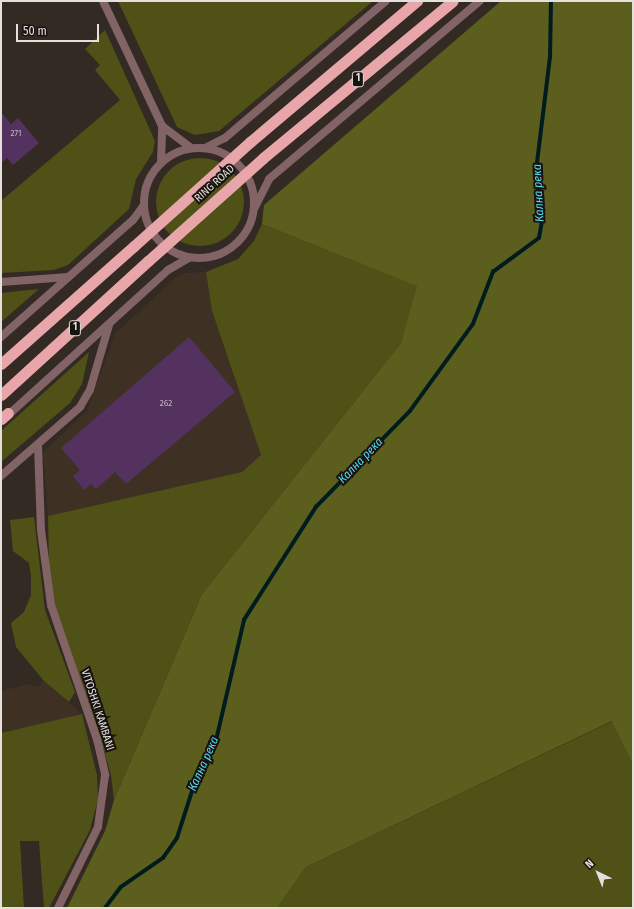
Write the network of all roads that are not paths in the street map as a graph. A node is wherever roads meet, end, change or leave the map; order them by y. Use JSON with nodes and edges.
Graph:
{"nodes":[{"id":1,"x":103,"y":1,"type":"edge"},
{"id":2,"x":386,"y":1,"type":"edge"},
{"id":3,"x":417,"y":1,"type":"edge"},
{"id":4,"x":453,"y":1,"type":"edge"},
{"id":5,"x":480,"y":1,"type":"edge"},
{"id":6,"x":162,"y":126,"type":"junction"},
{"id":7,"x":191,"y":148,"type":"junction"},
{"id":8,"x":205,"y":148,"type":"junction"},
{"id":9,"x":161,"y":162,"type":"junction"},
{"id":10,"x":143,"y":206,"type":"junction"},
{"id":11,"x":254,"y":209,"type":"junction"},
{"id":12,"x":189,"y":258,"type":"junction"},
{"id":13,"x":69,"y":277,"type":"junction"},
{"id":14,"x":1,"y":282,"type":"edge"},
{"id":15,"x":112,"y":321,"type":"junction"},
{"id":16,"x":1,"y":338,"type":"edge"},
{"id":17,"x":1,"y":364,"type":"edge"},
{"id":18,"x":1,"y":395,"type":"edge"},
{"id":19,"x":4,"y":418,"type":"edge"},
{"id":20,"x":38,"y":445,"type":"junction"},
{"id":21,"x":1,"y":476,"type":"edge"},
{"id":22,"x":58,"y":908,"type":"edge"}],
"edges":[{"from":1,"to":6,"type":"street"},
{"from":2,"to":8,"type":"street"},
{"from":3,"to":17,"type":"highway","name":"RING ROAD","number":"1","bridge":true},
{"from":4,"to":18,"type":"highway","name":"RING ROAD","number":"1","bridge":true},
{"from":5,"to":11,"type":"street"},
{"from":6,"to":7,"type":"street"},
{"from":6,"to":9,"type":"street"},
{"from":7,"to":8,"type":"street"},
{"from":7,"to":9,"type":"street"},
{"from":8,"to":11,"type":"street"},
{"from":9,"to":10,"type":"street"},
{"from":10,"to":12,"type":"street"},
{"from":10,"to":13,"type":"street"},
{"from":11,"to":12,"type":"street"},
{"from":12,"to":15,"type":"street"},
{"from":13,"to":14,"type":"street"},
{"from":13,"to":16,"type":"street"},
{"from":15,"to":19,"type":"street"},
{"from":15,"to":20,"type":"street"},
{"from":20,"to":21,"type":"street"},
{"from":20,"to":22,"type":"street"}]}
